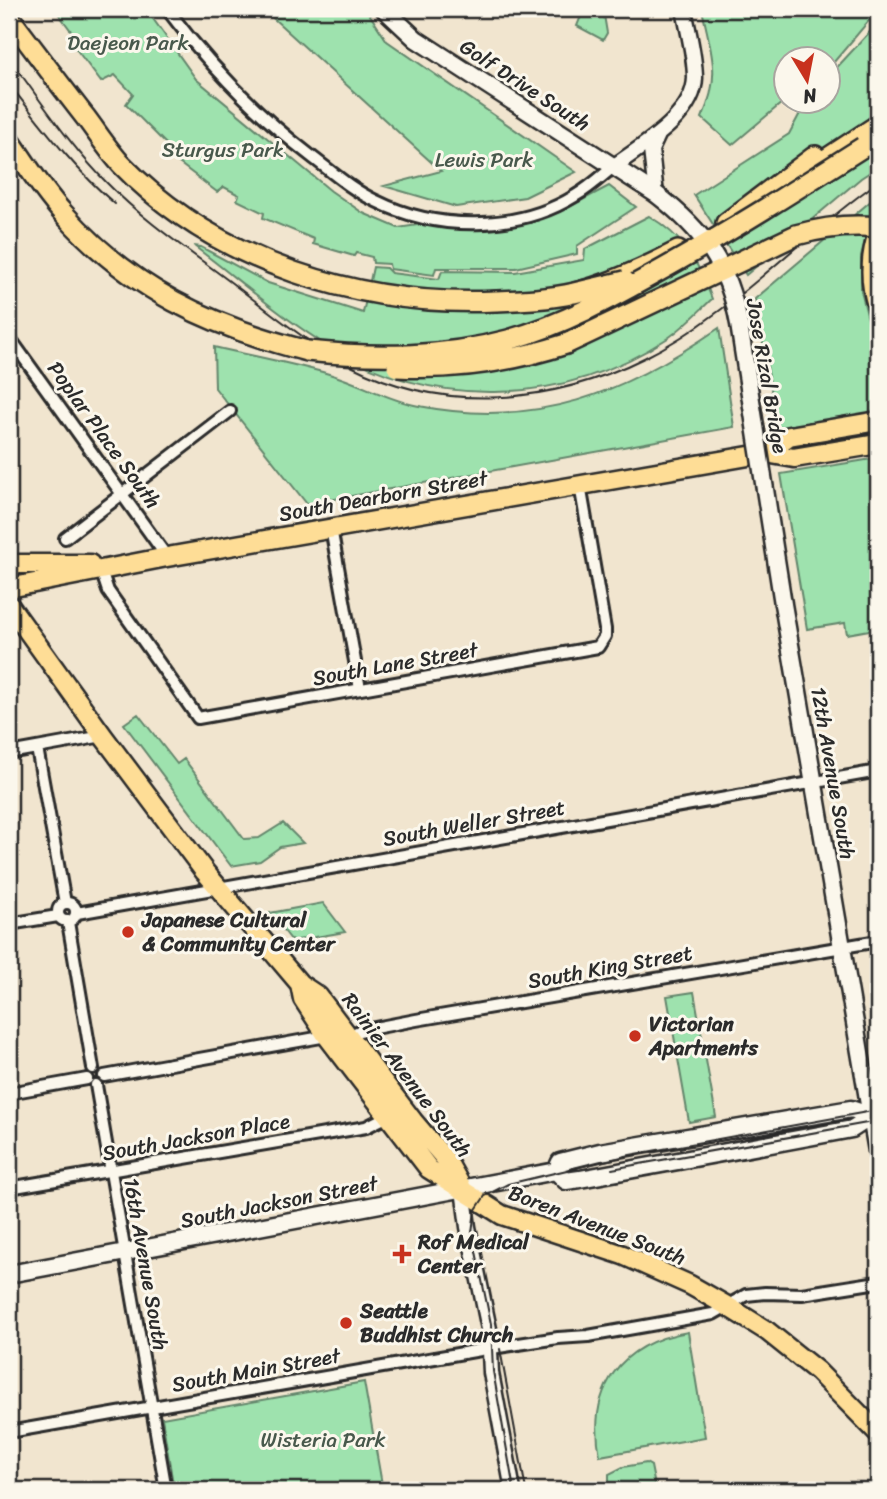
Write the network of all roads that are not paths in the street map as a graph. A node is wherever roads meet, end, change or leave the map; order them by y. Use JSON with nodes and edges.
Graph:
{"nodes":[{"id":1,"x":167,"y":9,"type":"edge"},
{"id":2,"x":384,"y":9,"type":"edge"},
{"id":3,"x":684,"y":9,"type":"edge"},
{"id":4,"x":9,"y":17,"type":"edge"},
{"id":5,"x":878,"y":111,"type":"edge"},
{"id":6,"x":878,"y":127,"type":"edge"},
{"id":7,"x":661,"y":131,"type":"junction"},
{"id":8,"x":9,"y":139,"type":"edge"},
{"id":9,"x":873,"y":144,"type":"edge"},
{"id":10,"x":613,"y":167,"type":"junction"},
{"id":11,"x":652,"y":186,"type":"junction"},
{"id":12,"x":726,"y":223,"type":"junction"},
{"id":13,"x":878,"y":227,"type":"edge"},
{"id":14,"x":878,"y":235,"type":"edge"},
{"id":15,"x":574,"y":293,"type":"junction"},
{"id":16,"x":878,"y":307,"type":"edge"},
{"id":17,"x":9,"y":337,"type":"edge"},
{"id":18,"x":307,"y":351,"type":"junction"},
{"id":19,"x":230,"y":411,"type":"dead end"},
{"id":20,"x":878,"y":421,"type":"edge"},
{"id":21,"x":878,"y":444,"type":"edge"},
{"id":22,"x":766,"y":453,"type":"junction"},
{"id":23,"x":580,"y":485,"type":"junction"},
{"id":24,"x":123,"y":494,"type":"junction"},
{"id":25,"x":331,"y":528,"type":"junction"},
{"id":26,"x":65,"y":538,"type":"dead end"},
{"id":27,"x":167,"y":557,"type":"junction"},
{"id":28,"x":9,"y":564,"type":"edge"},
{"id":29,"x":129,"y":564,"type":"junction"},
{"id":30,"x":101,"y":570,"type":"junction"},
{"id":31,"x":9,"y":588,"type":"edge"},
{"id":32,"x":783,"y":604,"type":"joint"},
{"id":33,"x":9,"y":605,"type":"edge"},
{"id":34,"x":360,"y":689,"type":"junction"},
{"id":35,"x":103,"y":736,"type":"junction"},
{"id":36,"x":37,"y":748,"type":"junction"},
{"id":37,"x":9,"y":753,"type":"edge"},
{"id":38,"x":878,"y":771,"type":"edge"},
{"id":39,"x":813,"y":782,"type":"junction"},
{"id":40,"x":218,"y":888,"type":"junction"},
{"id":41,"x":65,"y":903,"type":"junction"},
{"id":42,"x":77,"y":913,"type":"junction"},
{"id":43,"x":63,"y":919,"type":"junction"},
{"id":44,"x":9,"y":924,"type":"edge"},
{"id":45,"x":878,"y":941,"type":"edge"},
{"id":46,"x":842,"y":947,"type":"junction"},
{"id":47,"x":300,"y":984,"type":"junction"},
{"id":48,"x":315,"y":1017,"type":"junction"},
{"id":49,"x":327,"y":1036,"type":"junction"},
{"id":50,"x":349,"y":1036,"type":"junction"},
{"id":51,"x":93,"y":1068,"type":"junction"},
{"id":52,"x":104,"y":1076,"type":"junction"},
{"id":53,"x":92,"y":1082,"type":"junction"},
{"id":54,"x":9,"y":1093,"type":"edge"},
{"id":55,"x":388,"y":1116,"type":"junction"},
{"id":56,"x":875,"y":1116,"type":"edge"},
{"id":57,"x":878,"y":1157,"type":"edge"},
{"id":58,"x":110,"y":1171,"type":"junction"},
{"id":59,"x":556,"y":1171,"type":"junction"},
{"id":60,"x":9,"y":1188,"type":"edge"},
{"id":61,"x":463,"y":1189,"type":"junction"},
{"id":62,"x":124,"y":1253,"type":"junction"},
{"id":63,"x":9,"y":1274,"type":"edge"},
{"id":64,"x":878,"y":1282,"type":"edge"},
{"id":65,"x":727,"y":1306,"type":"junction"},
{"id":66,"x":489,"y":1348,"type":"junction"},
{"id":67,"x":151,"y":1408,"type":"junction"},
{"id":68,"x":9,"y":1432,"type":"edge"},
{"id":69,"x":878,"y":1433,"type":"edge"},
{"id":70,"x":166,"y":1490,"type":"edge"},
{"id":71,"x":513,"y":1490,"type":"edge"}],
"edges":[{"from":1,"to":10,"type":"street"},
{"from":2,"to":10,"type":"main road","name":"Golf Drive South"},
{"from":3,"to":7,"type":"street"},
{"from":4,"to":15,"type":"highway"},
{"from":5,"to":12,"type":"highway"},
{"from":6,"to":9,"type":"highway"},
{"from":6,"to":12,"type":"highway"},
{"from":7,"to":10,"type":"street"},
{"from":7,"to":11,"type":"street"},
{"from":8,"to":18,"type":"highway"},
{"from":9,"to":15,"type":"highway","bridge":true},
{"from":9,"to":18,"type":"highway","bridge":true},
{"from":10,"to":11,"type":"main road"},
{"from":11,"to":32,"type":"main road","name":"Jose Rizal Bridge","bridge":true},
{"from":12,"to":15,"type":"highway","bridge":true},
{"from":13,"to":18,"type":"highway","bridge":true},
{"from":14,"to":16,"type":"highway"},
{"from":17,"to":24,"type":"street","name":"Poplar Place South"},
{"from":19,"to":24,"type":"street"},
{"from":20,"to":22,"type":"main road","name":"South Dearborn Street"},
{"from":21,"to":22,"type":"main road","name":"South Dearborn Street"},
{"from":22,"to":23,"type":"main road","name":"South Dearborn Street"},
{"from":23,"to":25,"type":"main road","name":"South Dearborn Street"},
{"from":23,"to":34,"type":"street","name":"South Lane Street"},
{"from":24,"to":26,"type":"street"},
{"from":24,"to":27,"type":"street","name":"Poplar Place South"},
{"from":25,"to":27,"type":"main road","name":"South Dearborn Street"},
{"from":25,"to":34,"type":"street"},
{"from":27,"to":29,"type":"main road","name":"South Dearborn Street"},
{"from":28,"to":29,"type":"main road"},
{"from":29,"to":30,"type":"main road","name":"South Dearborn Street"},
{"from":30,"to":31,"type":"main road","name":"South Dearborn Street"},
{"from":30,"to":34,"type":"street","name":"South Lane Street"},
{"from":32,"to":39,"type":"main road","name":"12th Avenue South"},
{"from":33,"to":35,"type":"main road","name":"Rainier Avenue South"},
{"from":35,"to":36,"type":"street"},
{"from":35,"to":40,"type":"main road","name":"Rainier Avenue South"},
{"from":36,"to":37,"type":"street"},
{"from":36,"to":41,"type":"street"},
{"from":38,"to":39,"type":"street","name":"South Weller Street"},
{"from":39,"to":40,"type":"street","name":"South Weller Street"},
{"from":39,"to":46,"type":"main road","name":"12th Avenue South"},
{"from":40,"to":42,"type":"street","name":"South Weller Street"},
{"from":40,"to":47,"type":"main road","name":"Rainier Avenue South"},
{"from":41,"to":42,"type":"street"},
{"from":41,"to":43,"type":"street"},
{"from":42,"to":43,"type":"street"},
{"from":43,"to":44,"type":"street"},
{"from":43,"to":51,"type":"street"},
{"from":45,"to":46,"type":"street","name":"South King Street"},
{"from":46,"to":50,"type":"street","name":"South King Street"},
{"from":46,"to":56,"type":"main road","name":"12th Avenue South"},
{"from":47,"to":48,"type":"main road","name":"Rainier Avenue South"},
{"from":47,"to":50,"type":"main road","name":"Rainier Avenue South"},
{"from":48,"to":49,"type":"main road","name":"Rainier Avenue South"},
{"from":48,"to":50,"type":"main road"},
{"from":49,"to":52,"type":"street"},
{"from":49,"to":55,"type":"main road","name":"Rainier Avenue South"},
{"from":50,"to":61,"type":"main road","name":"Rainier Avenue South"},
{"from":51,"to":52,"type":"street"},
{"from":51,"to":53,"type":"street"},
{"from":52,"to":53,"type":"street"},
{"from":53,"to":54,"type":"street"},
{"from":53,"to":58,"type":"street","name":"16th Avenue South"},
{"from":55,"to":58,"type":"street","name":"South Jackson Place"},
{"from":55,"to":61,"type":"main road","name":"Rainier Avenue South"},
{"from":56,"to":57,"type":"main road","name":"12th Avenue South"},
{"from":56,"to":59,"type":"main road","name":"South Jackson Street"},
{"from":56,"to":59,"type":"main road","name":"South Jackson Street"},
{"from":58,"to":60,"type":"street","name":"South Jackson Place"},
{"from":58,"to":62,"type":"street","name":"16th Avenue South"},
{"from":59,"to":61,"type":"main road","name":"South Jackson Street"},
{"from":61,"to":62,"type":"main road","name":"South Jackson Street"},
{"from":61,"to":65,"type":"main road","name":"Boren Avenue South"},
{"from":61,"to":66,"type":"street"},
{"from":62,"to":63,"type":"main road","name":"South Jackson Street"},
{"from":62,"to":67,"type":"street","name":"16th Avenue South"},
{"from":64,"to":65,"type":"street","name":"South Main Street"},
{"from":65,"to":66,"type":"street","name":"South Main Street"},
{"from":65,"to":69,"type":"main road","name":"Boren Avenue South"},
{"from":66,"to":67,"type":"street","name":"South Main Street"},
{"from":66,"to":71,"type":"street"},
{"from":67,"to":68,"type":"street","name":"South Main Street"},
{"from":67,"to":70,"type":"street","name":"16th Avenue South"}]}
